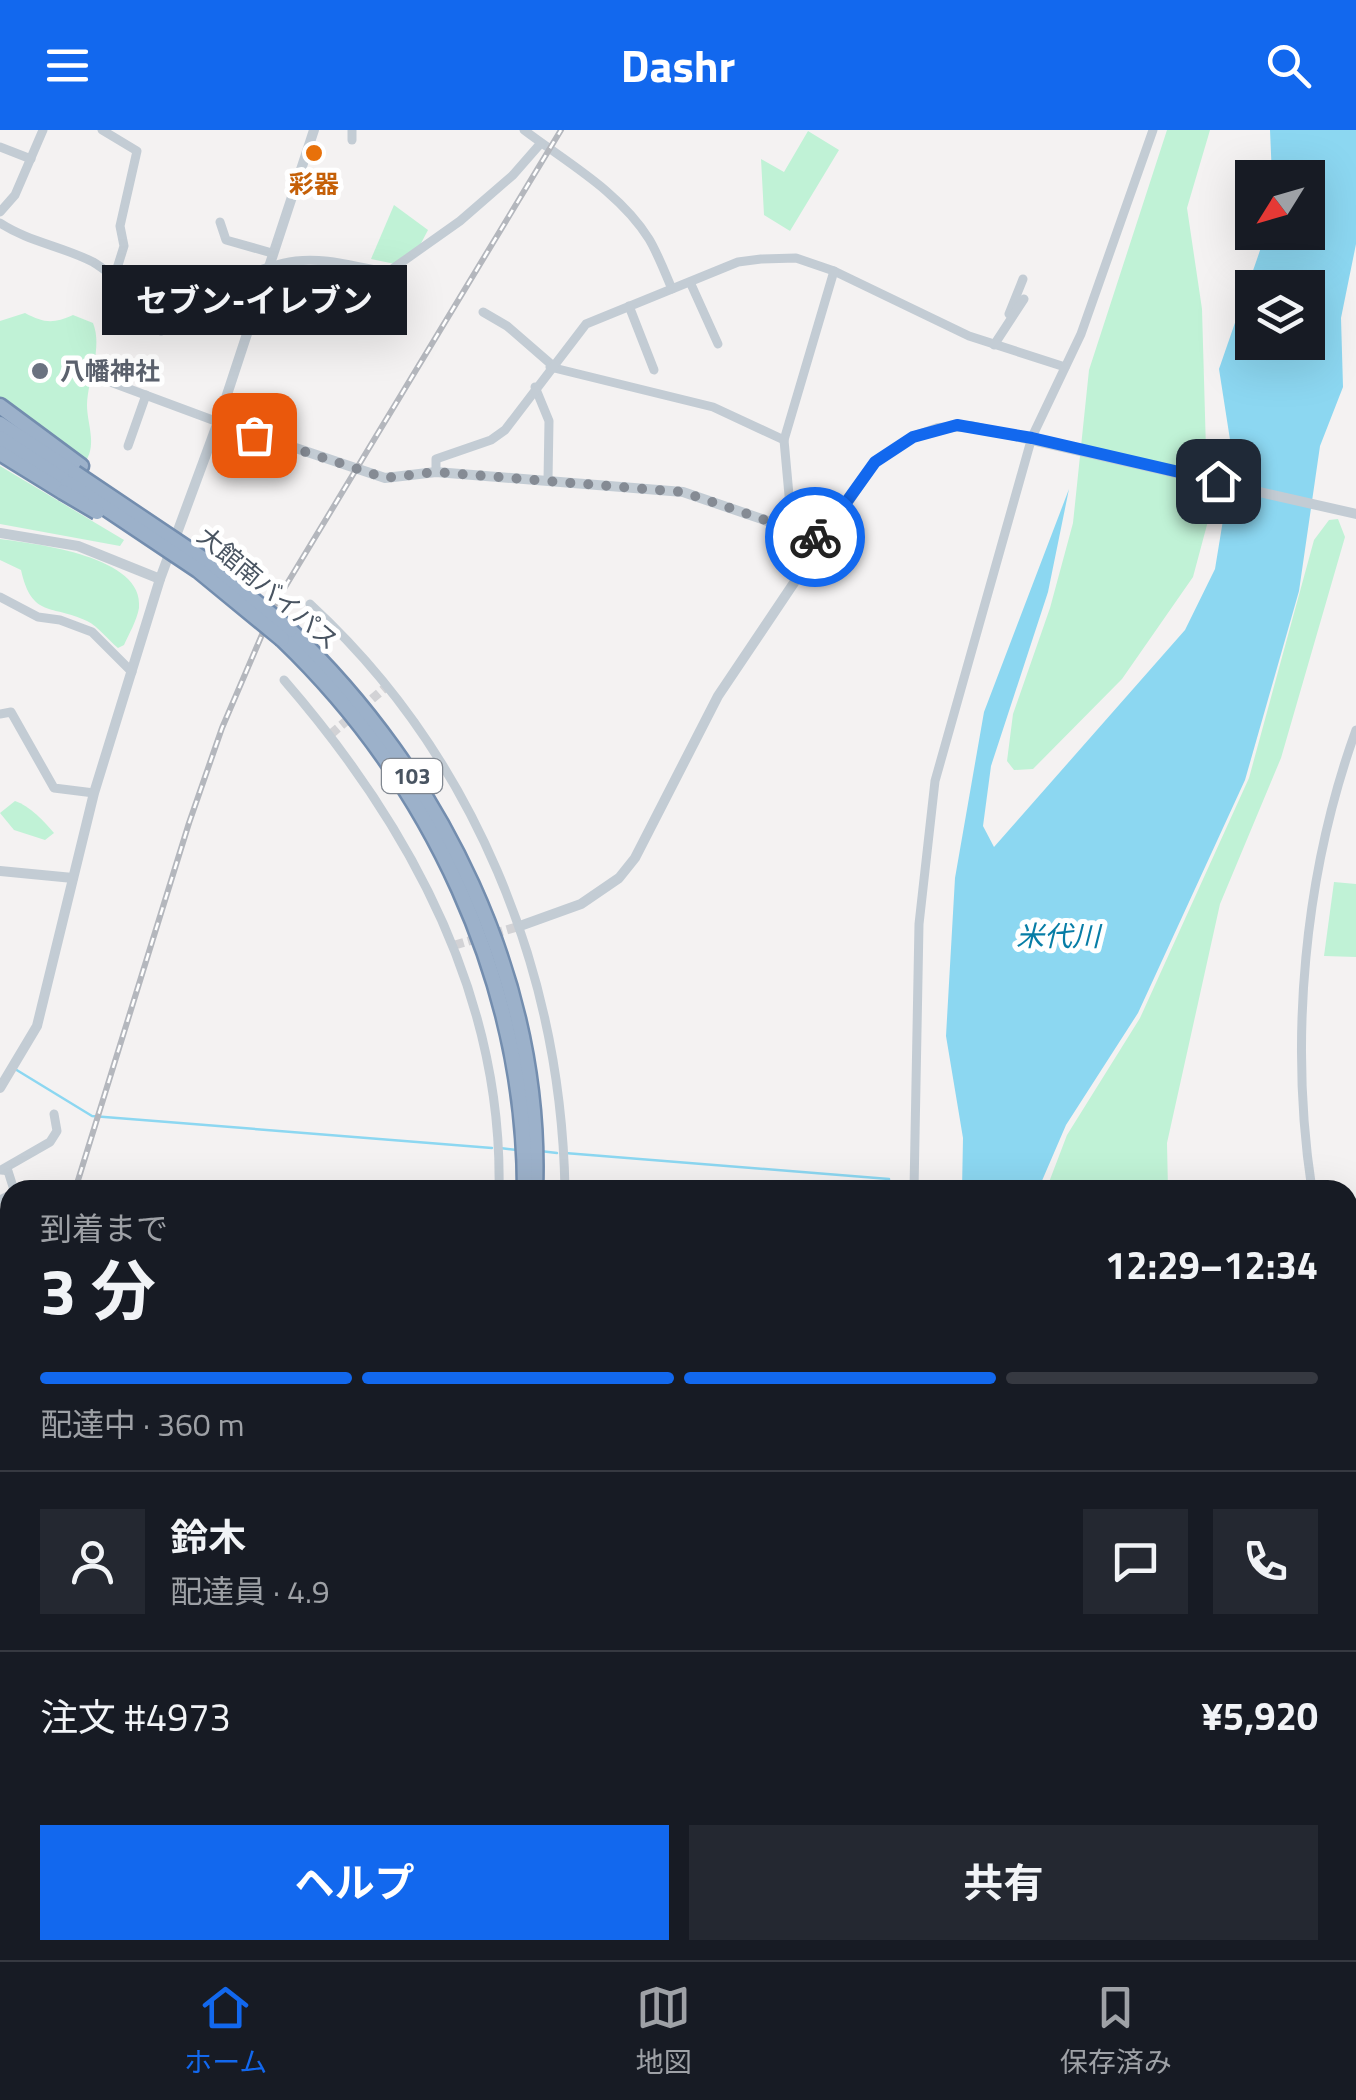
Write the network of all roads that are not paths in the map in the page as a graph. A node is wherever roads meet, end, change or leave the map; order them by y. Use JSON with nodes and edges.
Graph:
{"nodes":[{"id":1,"x":27,"y":130,"type":"edge"},
{"id":2,"x":102,"y":130,"type":"edge"},
{"id":3,"x":314,"y":130,"type":"edge"},
{"id":4,"x":524,"y":130,"type":"edge"},
{"id":5,"x":1153,"y":130,"type":"edge"},
{"id":6,"x":42,"y":133,"type":"edge"},
{"id":7,"x":541,"y":143,"type":"junction"},
{"id":8,"x":0,"y":147,"type":"edge"},
{"id":9,"x":31,"y":159,"type":"junction"},
{"id":10,"x":0,"y":212,"type":"edge"},
{"id":11,"x":220,"y":222,"type":"dead end"},
{"id":12,"x":0,"y":223,"type":"edge"},
{"id":13,"x":272,"y":253,"type":"junction"},
{"id":14,"x":267,"y":269,"type":"junction"},
{"id":15,"x":834,"y":271,"type":"junction"},
{"id":16,"x":114,"y":278,"type":"junction"},
{"id":17,"x":1022,"y":279,"type":"dead end"},
{"id":18,"x":690,"y":282,"type":"junction"},
{"id":19,"x":672,"y":289,"type":"junction"},
{"id":20,"x":152,"y":296,"type":"junction"},
{"id":21,"x":1024,"y":300,"type":"dead end"},
{"id":22,"x":628,"y":306,"type":"junction"},
{"id":23,"x":483,"y":312,"type":"dead end"},
{"id":24,"x":1009,"y":317,"type":"junction"},
{"id":25,"x":162,"y":331,"type":"dead end"},
{"id":26,"x":718,"y":344,"type":"dead end"},
{"id":27,"x":994,"y":345,"type":"junction"},
{"id":28,"x":551,"y":366,"type":"junction"},
{"id":29,"x":1064,"y":366,"type":"junction"},
{"id":30,"x":654,"y":370,"type":"dead end"},
{"id":31,"x":106,"y":380,"type":"dead end"},
{"id":32,"x":535,"y":387,"type":"junction"},
{"id":33,"x":146,"y":395,"type":"junction"},
{"id":34,"x":0,"y":406,"type":"edge"},
{"id":35,"x":218,"y":422,"type":"junction"},
{"id":36,"x":0,"y":424,"type":"edge"},
{"id":37,"x":1038,"y":439,"type":"junction"},
{"id":38,"x":784,"y":440,"type":"junction"},
{"id":39,"x":7,"y":443,"type":"edge"},
{"id":40,"x":128,"y":446,"type":"dead end"},
{"id":41,"x":436,"y":472,"type":"junction"},
{"id":42,"x":72,"y":479,"type":"junction"},
{"id":43,"x":548,"y":480,"type":"junction"},
{"id":44,"x":1356,"y":514,"type":"edge"},
{"id":45,"x":792,"y":528,"type":"junction"},
{"id":46,"x":0,"y":532,"type":"edge"},
{"id":47,"x":820,"y":539,"type":"junction"},
{"id":48,"x":160,"y":579,"type":"junction"},
{"id":49,"x":0,"y":598,"type":"edge"},
{"id":50,"x":310,"y":604,"type":"dead end"},
{"id":51,"x":286,"y":634,"type":"junction"},
{"id":52,"x":132,"y":672,"type":"junction"},
{"id":53,"x":284,"y":680,"type":"dead end"},
{"id":54,"x":0,"y":714,"type":"edge"},
{"id":55,"x":1356,"y":730,"type":"edge"},
{"id":56,"x":94,"y":793,"type":"junction"},
{"id":57,"x":0,"y":870,"type":"edge"},
{"id":58,"x":73,"y":878,"type":"junction"},
{"id":59,"x":520,"y":926,"type":"junction"},
{"id":60,"x":0,"y":1088,"type":"edge"},
{"id":61,"x":54,"y":1114,"type":"dead end"},
{"id":62,"x":0,"y":1170,"type":"edge"},
{"id":63,"x":499,"y":1180,"type":"edge"},
{"id":64,"x":530,"y":1180,"type":"edge"},
{"id":65,"x":565,"y":1180,"type":"edge"},
{"id":66,"x":914,"y":1180,"type":"edge"},
{"id":67,"x":1311,"y":1180,"type":"edge"}],
"edges":[{"from":1,"to":6,"type":"street"},
{"from":2,"to":16,"type":"street"},
{"from":3,"to":13,"type":"street"},
{"from":4,"to":7,"type":"street"},
{"from":5,"to":29,"type":"street"},
{"from":6,"to":9,"type":"street"},
{"from":7,"to":14,"type":"street"},
{"from":7,"to":19,"type":"street"},
{"from":8,"to":9,"type":"street"},
{"from":9,"to":10,"type":"street"},
{"from":11,"to":13,"type":"street"},
{"from":12,"to":16,"type":"street"},
{"from":13,"to":14,"type":"street"},
{"from":14,"to":20,"type":"street"},
{"from":14,"to":35,"type":"street"},
{"from":15,"to":18,"type":"street"},
{"from":15,"to":27,"type":"street"},
{"from":15,"to":38,"type":"street"},
{"from":16,"to":20,"type":"street"},
{"from":17,"to":24,"type":"street"},
{"from":18,"to":19,"type":"street"},
{"from":18,"to":26,"type":"street"},
{"from":19,"to":22,"type":"street"},
{"from":20,"to":25,"type":"street"},
{"from":21,"to":24,"type":"street"},
{"from":22,"to":28,"type":"street"},
{"from":22,"to":30,"type":"street"},
{"from":23,"to":28,"type":"street"},
{"from":24,"to":27,"type":"street"},
{"from":27,"to":29,"type":"street"},
{"from":28,"to":32,"type":"street"},
{"from":28,"to":38,"type":"street"},
{"from":29,"to":37,"type":"street"},
{"from":31,"to":33,"type":"street"},
{"from":32,"to":41,"type":"street"},
{"from":32,"to":43,"type":"street"},
{"from":33,"to":35,"type":"street"},
{"from":33,"to":40,"type":"street"},
{"from":34,"to":42,"type":"highway"},
{"from":35,"to":41,"type":"street"},
{"from":35,"to":48,"type":"street"},
{"from":36,"to":39,"type":"highway","name":"大館南バイパス","number":"103"},
{"from":37,"to":44,"type":"street"},
{"from":37,"to":47,"type":"street"},
{"from":37,"to":66,"type":"street"},
{"from":38,"to":45,"type":"street"},
{"from":39,"to":42,"type":"highway","name":"大館南バイパス","number":"103"},
{"from":41,"to":43,"type":"street"},
{"from":42,"to":51,"type":"highway","name":"大館南バイパス","number":"103","bridge":true},
{"from":42,"to":51,"type":"highway","name":"大館南バイパス","number":"103","bridge":true},
{"from":43,"to":45,"type":"street"},
{"from":45,"to":47,"type":"street"},
{"from":46,"to":48,"type":"street"},
{"from":47,"to":59,"type":"street"},
{"from":48,"to":52,"type":"street"},
{"from":49,"to":52,"type":"street"},
{"from":50,"to":59,"type":"street"},
{"from":51,"to":64,"type":"highway","name":"大館南バイパス","number":"103"},
{"from":52,"to":56,"type":"street"},
{"from":53,"to":63,"type":"street"},
{"from":54,"to":56,"type":"street"},
{"from":55,"to":67,"type":"street"},
{"from":56,"to":58,"type":"street"},
{"from":57,"to":58,"type":"street"},
{"from":58,"to":60,"type":"street"},
{"from":59,"to":65,"type":"street"},
{"from":61,"to":62,"type":"street"}]}
